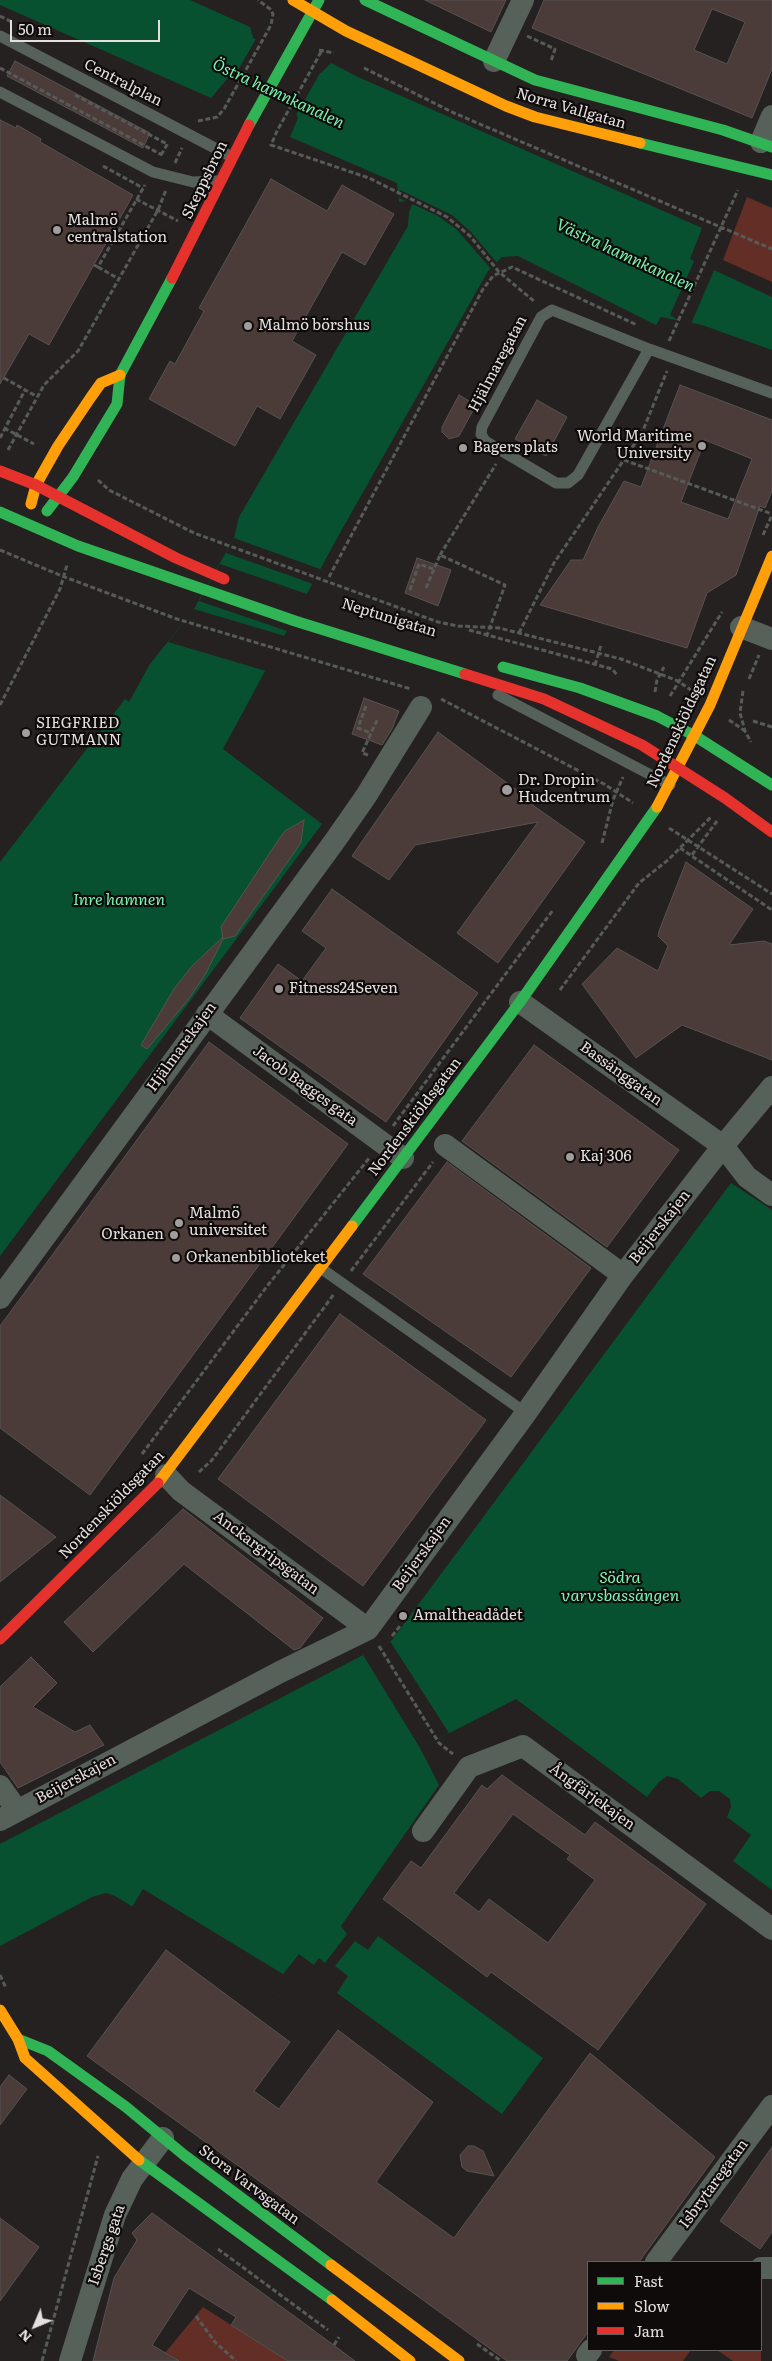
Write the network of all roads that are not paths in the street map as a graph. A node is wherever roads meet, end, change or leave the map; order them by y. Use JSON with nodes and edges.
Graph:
{"nodes":[{"id":1,"x":293,"y":0,"type":"edge"},
{"id":2,"x":319,"y":0,"type":"edge"},
{"id":3,"x":366,"y":0,"type":"edge"},
{"id":4,"x":523,"y":0,"type":"edge"},
{"id":5,"x":313,"y":12,"type":"junction"},
{"id":6,"x":0,"y":36,"type":"edge"},
{"id":7,"x":494,"y":61,"type":"junction"},
{"id":8,"x":0,"y":92,"type":"edge"},
{"id":9,"x":772,"y":116,"type":"edge"},
{"id":10,"x":766,"y":144,"type":"edge"},
{"id":11,"x":232,"y":157,"type":"junction"},
{"id":12,"x":772,"y":175,"type":"edge"},
{"id":13,"x":221,"y":180,"type":"junction"},
{"id":14,"x":649,"y":349,"type":"junction"},
{"id":15,"x":120,"y":374,"type":"junction"},
{"id":16,"x":772,"y":393,"type":"edge"},
{"id":17,"x":0,"y":472,"type":"edge"},
{"id":18,"x":36,"y":485,"type":"junction"},
{"id":19,"x":59,"y":497,"type":"junction"},
{"id":20,"x":0,"y":512,"type":"edge"},
{"id":21,"x":30,"y":525,"type":"junction"},
{"id":22,"x":772,"y":556,"type":"edge"},
{"id":23,"x":239,"y":584,"type":"dead end"},
{"id":24,"x":741,"y":627,"type":"junction"},
{"id":25,"x":770,"y":638,"type":"edge"},
{"id":26,"x":495,"y":664,"type":"dead end"},
{"id":27,"x":469,"y":674,"type":"junction"},
{"id":28,"x":423,"y":698,"type":"road end"},
{"id":29,"x":695,"y":736,"type":"junction"},
{"id":30,"x":678,"y":768,"type":"junction"},
{"id":31,"x":772,"y":785,"type":"edge"},
{"id":32,"x":679,"y":787,"type":"junction"},
{"id":33,"x":722,"y":796,"type":"junction"},
{"id":34,"x":772,"y":832,"type":"edge"},
{"id":35,"x":520,"y":1002,"type":"junction"},
{"id":36,"x":206,"y":1014,"type":"junction"},
{"id":37,"x":772,"y":1087,"type":"edge"},
{"id":38,"x":445,"y":1145,"type":"dead end"},
{"id":39,"x":722,"y":1146,"type":"junction"},
{"id":40,"x":402,"y":1158,"type":"junction"},
{"id":41,"x":772,"y":1195,"type":"edge"},
{"id":42,"x":322,"y":1268,"type":"junction"},
{"id":43,"x":623,"y":1275,"type":"junction"},
{"id":44,"x":0,"y":1298,"type":"edge"},
{"id":45,"x":526,"y":1413,"type":"junction"},
{"id":46,"x":166,"y":1475,"type":"junction"},
{"id":47,"x":368,"y":1629,"type":"junction"},
{"id":48,"x":0,"y":1639,"type":"edge"},
{"id":49,"x":0,"y":1786,"type":"edge"},
{"id":50,"x":9,"y":1815,"type":"edge"},
{"id":51,"x":423,"y":1831,"type":"dead end"},
{"id":52,"x":772,"y":1929,"type":"edge"},
{"id":53,"x":0,"y":2010,"type":"edge"},
{"id":54,"x":18,"y":2039,"type":"junction"},
{"id":55,"x":772,"y":2106,"type":"edge"},
{"id":56,"x":163,"y":2138,"type":"junction"},
{"id":57,"x":142,"y":2164,"type":"junction"},
{"id":58,"x":657,"y":2261,"type":"edge"},
{"id":59,"x":70,"y":2361,"type":"edge"},
{"id":60,"x":410,"y":2361,"type":"edge"},
{"id":61,"x":459,"y":2361,"type":"edge"}],
"edges":[{"from":1,"to":5,"type":"street","name":"Norra Vallgatan"},
{"from":2,"to":5,"type":"street","name":"Skeppsbron"},
{"from":3,"to":7,"type":"street","name":"Norra Vallgatan"},
{"from":4,"to":7,"type":"street"},
{"from":5,"to":11,"type":"street","name":"Skeppsbron"},
{"from":5,"to":12,"type":"street","name":"Norra Vallgatan"},
{"from":6,"to":11,"type":"lane","name":"Centralplan"},
{"from":7,"to":10,"type":"street","name":"Norra Vallgatan"},
{"from":8,"to":13,"type":"lane"},
{"from":9,"to":10,"type":"street"},
{"from":11,"to":13,"type":"street","name":"Skeppsbron"},
{"from":13,"to":15,"type":"street","name":"Skeppsbron"},
{"from":14,"to":14,"type":"lane","name":"Hjälmaregatan"},
{"from":14,"to":16,"type":"lane"},
{"from":15,"to":18,"type":"street","name":"Skeppsbron"},
{"from":15,"to":19,"type":"street","name":"Skeppsbron"},
{"from":17,"to":18,"type":"street"},
{"from":18,"to":19,"type":"street"},
{"from":18,"to":21,"type":"street","name":"Skeppsbron"},
{"from":19,"to":21,"type":"street","name":"Skeppsbron"},
{"from":19,"to":23,"type":"street"},
{"from":20,"to":21,"type":"street","name":"Neptunigatan"},
{"from":21,"to":27,"type":"street","name":"Neptunigatan"},
{"from":22,"to":24,"type":"street","name":"Nordenskiöldsgatan"},
{"from":24,"to":25,"type":"street"},
{"from":24,"to":29,"type":"street","name":"Nordenskiöldsgatan"},
{"from":26,"to":29,"type":"street"},
{"from":27,"to":30,"type":"street","name":"Neptunigatan"},
{"from":27,"to":32,"type":"lane","name":"Neptunigatan"},
{"from":28,"to":36,"type":"street","name":"Hjälmarekajen"},
{"from":29,"to":30,"type":"street","name":"Nordenskiöldsgatan"},
{"from":29,"to":31,"type":"street"},
{"from":30,"to":32,"type":"street","name":"Nordenskiöldsgatan"},
{"from":30,"to":33,"type":"street","name":"Neptunigatan"},
{"from":32,"to":33,"type":"lane","name":"Neptunigatan"},
{"from":32,"to":35,"type":"street","name":"Nordenskiöldsgatan"},
{"from":33,"to":34,"type":"street","name":"Neptunigatan"},
{"from":35,"to":39,"type":"street","name":"Bassänggatan"},
{"from":35,"to":40,"type":"street","name":"Nordenskiöldsgatan"},
{"from":36,"to":40,"type":"street","name":"Jacob Bagges gata"},
{"from":36,"to":44,"type":"street","name":"Hjälmarekajen"},
{"from":37,"to":39,"type":"street","name":"Beijerskajen"},
{"from":38,"to":43,"type":"street"},
{"from":39,"to":41,"type":"street","name":"Bassänggatan"},
{"from":39,"to":43,"type":"street","name":"Beijerskajen"},
{"from":40,"to":42,"type":"street","name":"Nordenskiöldsgatan"},
{"from":42,"to":45,"type":"lane"},
{"from":42,"to":46,"type":"street","name":"Nordenskiöldsgatan"},
{"from":43,"to":45,"type":"street","name":"Beijerskajen"},
{"from":45,"to":47,"type":"street","name":"Beijerskajen"},
{"from":46,"to":47,"type":"street","name":"Anckargripsgatan"},
{"from":46,"to":48,"type":"street","name":"Nordenskiöldsgatan"},
{"from":47,"to":50,"type":"street","name":"Beijerskajen"},
{"from":49,"to":50,"type":"street"},
{"from":51,"to":52,"type":"street","name":"Ångfärjekajen"},
{"from":53,"to":54,"type":"street"},
{"from":54,"to":56,"type":"street","name":"Stora Varvsgatan"},
{"from":54,"to":57,"type":"street"},
{"from":55,"to":58,"type":"street","name":"Isbrytaregatan"},
{"from":56,"to":57,"type":"street","name":"Isbergs gata"},
{"from":56,"to":61,"type":"street","name":"Stora Varvsgatan"},
{"from":57,"to":59,"type":"street","name":"Isbergs gata"},
{"from":57,"to":60,"type":"street"}]}
